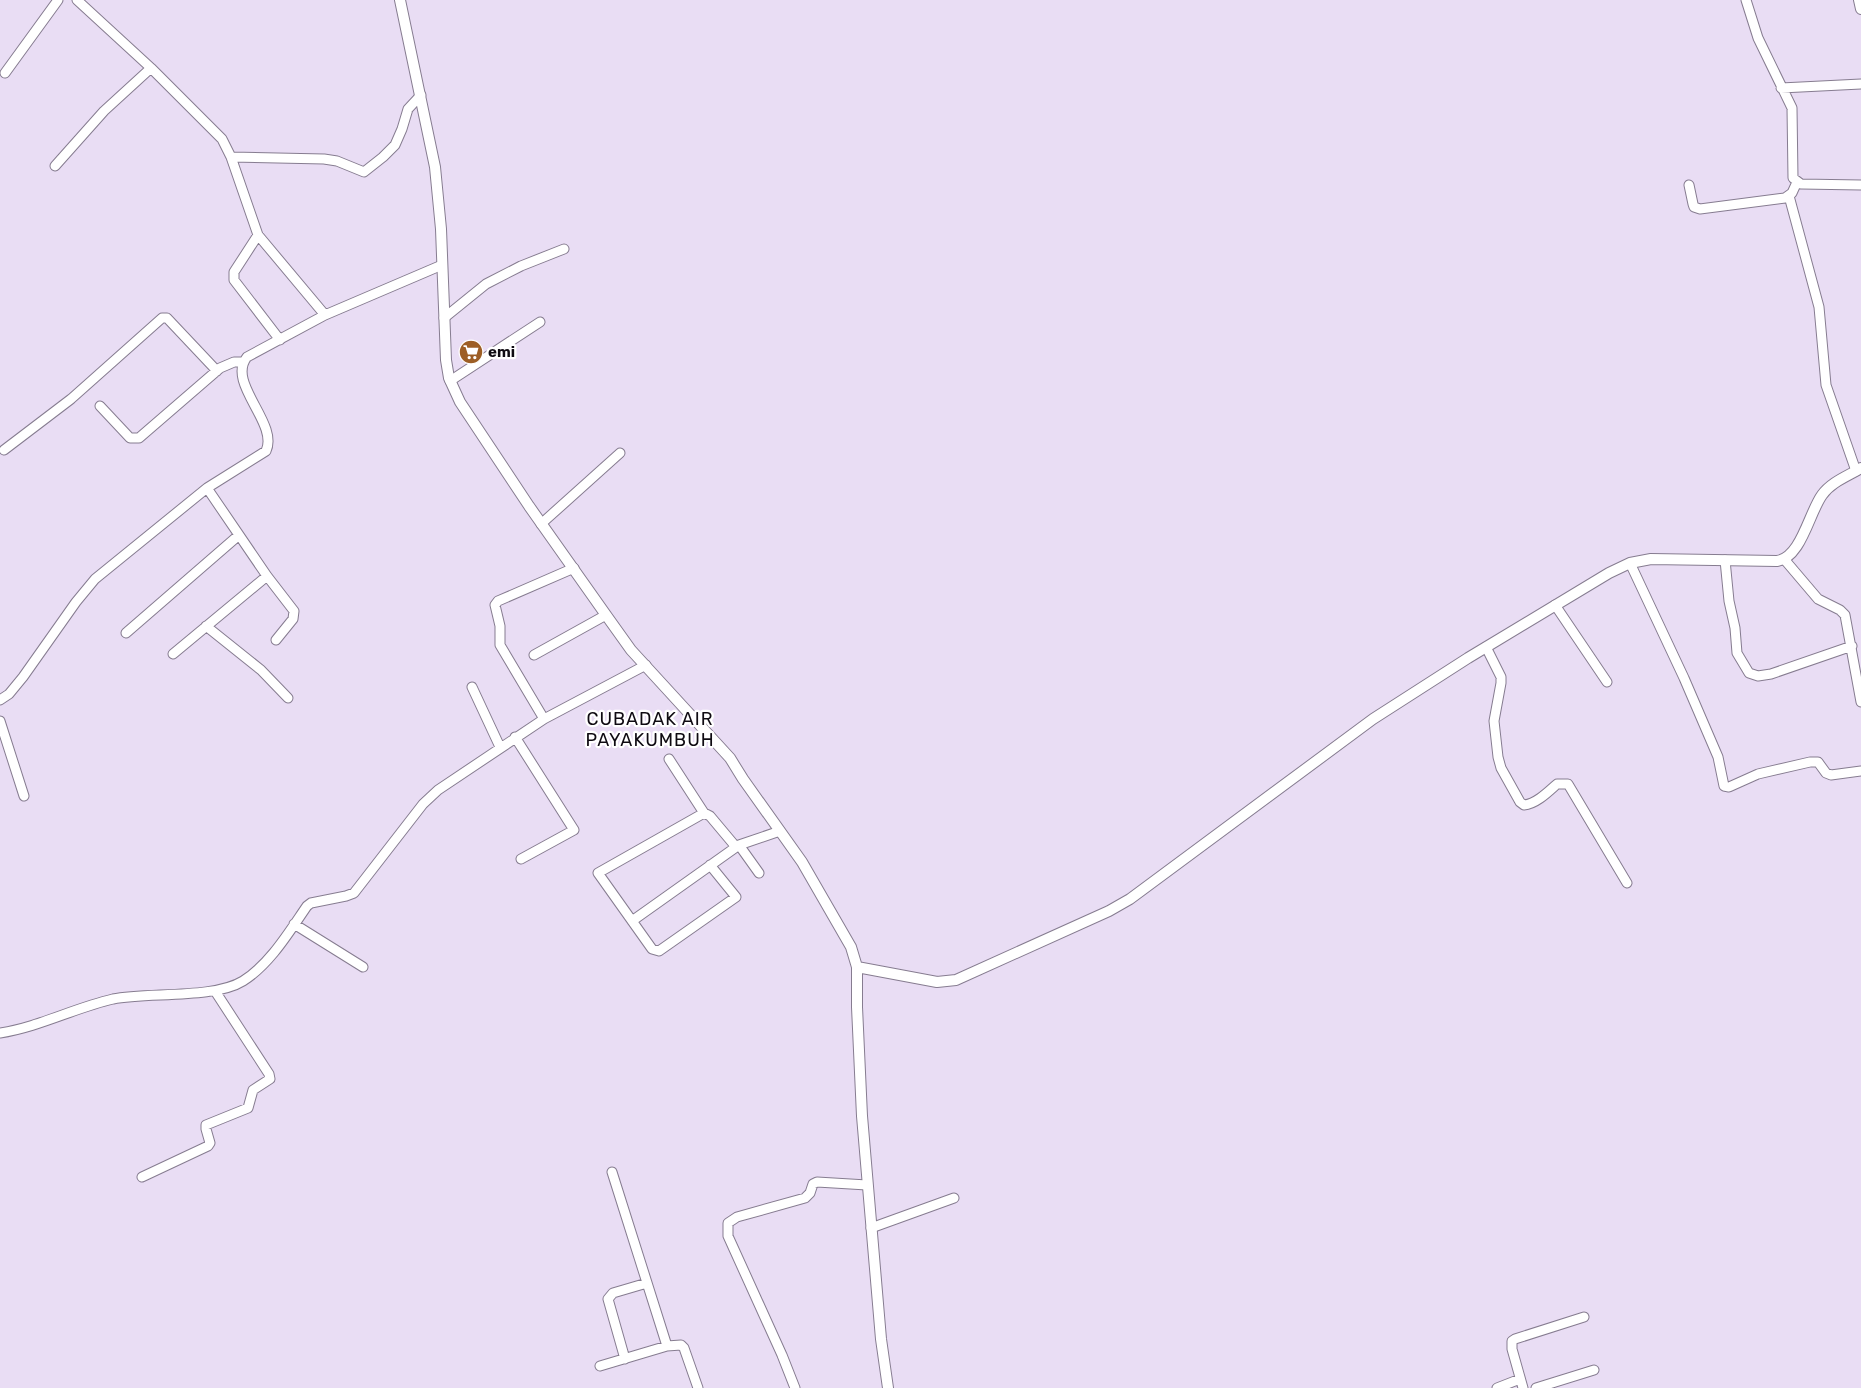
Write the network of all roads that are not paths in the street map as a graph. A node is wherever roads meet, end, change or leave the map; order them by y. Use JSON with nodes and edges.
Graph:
{"nodes":[{"id":1,"x":58,"y":0,"type":"edge"},
{"id":2,"x":77,"y":0,"type":"edge"},
{"id":3,"x":400,"y":0,"type":"edge"},
{"id":4,"x":1746,"y":0,"type":"edge"},
{"id":5,"x":1858,"y":0,"type":"edge"},
{"id":6,"x":1861,"y":9,"type":"edge"},
{"id":7,"x":151,"y":68,"type":"junction"},
{"id":8,"x":5,"y":73,"type":"dead end"},
{"id":9,"x":1861,"y":84,"type":"edge"},
{"id":10,"x":1781,"y":88,"type":"junction"},
{"id":11,"x":420,"y":95,"type":"junction"},
{"id":12,"x":231,"y":157,"type":"junction"},
{"id":13,"x":55,"y":166,"type":"dead end"},
{"id":14,"x":1797,"y":182,"type":"junction"},
{"id":15,"x":1689,"y":185,"type":"dead end"},
{"id":16,"x":1861,"y":185,"type":"edge"},
{"id":17,"x":1789,"y":196,"type":"junction"},
{"id":18,"x":258,"y":235,"type":"junction"},
{"id":19,"x":564,"y":249,"type":"dead end"},
{"id":20,"x":442,"y":265,"type":"junction"},
{"id":21,"x":326,"y":315,"type":"junction"},
{"id":22,"x":444,"y":318,"type":"junction"},
{"id":23,"x":540,"y":322,"type":"dead end"},
{"id":24,"x":280,"y":340,"type":"junction"},
{"id":25,"x":242,"y":362,"type":"junction"},
{"id":26,"x":217,"y":371,"type":"junction"},
{"id":27,"x":450,"y":381,"type":"junction"},
{"id":28,"x":100,"y":406,"type":"dead end"},
{"id":29,"x":4,"y":450,"type":"dead end"},
{"id":30,"x":620,"y":453,"type":"dead end"},
{"id":31,"x":1858,"y":470,"type":"edge"},
{"id":32,"x":207,"y":488,"type":"junction"},
{"id":33,"x":541,"y":524,"type":"junction"},
{"id":34,"x":239,"y":535,"type":"junction"},
{"id":35,"x":1789,"y":555,"type":"junction"},
{"id":36,"x":1725,"y":560,"type":"junction"},
{"id":37,"x":1630,"y":563,"type":"junction"},
{"id":38,"x":574,"y":568,"type":"junction"},
{"id":39,"x":267,"y":576,"type":"junction"},
{"id":40,"x":1555,"y":605,"type":"junction"},
{"id":41,"x":606,"y":616,"type":"junction"},
{"id":42,"x":206,"y":626,"type":"junction"},
{"id":43,"x":126,"y":633,"type":"dead end"},
{"id":44,"x":276,"y":640,"type":"dead end"},
{"id":45,"x":1852,"y":646,"type":"junction"},
{"id":46,"x":1486,"y":647,"type":"junction"},
{"id":47,"x":173,"y":654,"type":"dead end"},
{"id":48,"x":534,"y":655,"type":"dead end"},
{"id":49,"x":646,"y":665,"type":"junction"},
{"id":50,"x":1607,"y":682,"type":"dead end"},
{"id":51,"x":472,"y":687,"type":"dead end"},
{"id":52,"x":288,"y":698,"type":"dead end"},
{"id":53,"x":0,"y":700,"type":"edge"},
{"id":54,"x":1861,"y":702,"type":"edge"},
{"id":55,"x":544,"y":719,"type":"junction"},
{"id":56,"x":0,"y":721,"type":"edge"},
{"id":57,"x":515,"y":737,"type":"junction"},
{"id":58,"x":500,"y":747,"type":"junction"},
{"id":59,"x":669,"y":759,"type":"dead end"},
{"id":60,"x":1861,"y":771,"type":"edge"},
{"id":61,"x":24,"y":796,"type":"dead end"},
{"id":62,"x":704,"y":813,"type":"junction"},
{"id":63,"x":780,"y":831,"type":"junction"},
{"id":64,"x":738,"y":846,"type":"junction"},
{"id":65,"x":521,"y":859,"type":"dead end"},
{"id":66,"x":710,"y":865,"type":"junction"},
{"id":67,"x":759,"y":873,"type":"dead end"},
{"id":68,"x":1628,"y":883,"type":"dead end"},
{"id":69,"x":632,"y":921,"type":"junction"},
{"id":70,"x":294,"y":924,"type":"junction"},
{"id":71,"x":363,"y":966,"type":"dead end"},
{"id":72,"x":857,"y":967,"type":"junction"},
{"id":73,"x":215,"y":990,"type":"junction"},
{"id":74,"x":0,"y":1033,"type":"edge"},
{"id":75,"x":612,"y":1172,"type":"dead end"},
{"id":76,"x":142,"y":1177,"type":"dead end"},
{"id":77,"x":867,"y":1185,"type":"junction"},
{"id":78,"x":954,"y":1198,"type":"dead end"},
{"id":79,"x":871,"y":1228,"type":"junction"},
{"id":80,"x":647,"y":1283,"type":"junction"},
{"id":81,"x":1584,"y":1317,"type":"dead end"},
{"id":82,"x":667,"y":1346,"type":"junction"},
{"id":83,"x":625,"y":1359,"type":"junction"},
{"id":84,"x":600,"y":1366,"type":"dead end"},
{"id":85,"x":1594,"y":1370,"type":"dead end"},
{"id":86,"x":1522,"y":1384,"type":"edge"},
{"id":87,"x":698,"y":1388,"type":"edge"},
{"id":88,"x":795,"y":1388,"type":"edge"},
{"id":89,"x":888,"y":1388,"type":"edge"},
{"id":90,"x":1497,"y":1388,"type":"edge"},
{"id":91,"x":1536,"y":1388,"type":"edge"}],
"edges":[{"from":1,"to":8,"type":"street"},
{"from":2,"to":7,"type":"street"},
{"from":3,"to":11,"type":"street"},
{"from":4,"to":10,"type":"street"},
{"from":5,"to":6,"type":"street"},
{"from":7,"to":12,"type":"street"},
{"from":7,"to":13,"type":"street"},
{"from":9,"to":10,"type":"street"},
{"from":10,"to":14,"type":"street"},
{"from":11,"to":12,"type":"street"},
{"from":11,"to":20,"type":"street"},
{"from":12,"to":18,"type":"street"},
{"from":14,"to":16,"type":"street"},
{"from":14,"to":17,"type":"street"},
{"from":15,"to":17,"type":"street"},
{"from":17,"to":31,"type":"street"},
{"from":18,"to":21,"type":"street"},
{"from":18,"to":24,"type":"street"},
{"from":19,"to":22,"type":"street"},
{"from":20,"to":21,"type":"street"},
{"from":20,"to":22,"type":"street"},
{"from":21,"to":24,"type":"street"},
{"from":22,"to":27,"type":"street"},
{"from":23,"to":27,"type":"street"},
{"from":24,"to":25,"type":"street"},
{"from":25,"to":26,"type":"street"},
{"from":25,"to":32,"type":"street"},
{"from":26,"to":28,"type":"street"},
{"from":26,"to":29,"type":"street"},
{"from":27,"to":33,"type":"street"},
{"from":30,"to":33,"type":"street"},
{"from":31,"to":35,"type":"street"},
{"from":32,"to":34,"type":"street"},
{"from":32,"to":53,"type":"street"},
{"from":33,"to":38,"type":"street"},
{"from":34,"to":39,"type":"street"},
{"from":34,"to":43,"type":"street"},
{"from":35,"to":36,"type":"street"},
{"from":35,"to":45,"type":"street"},
{"from":36,"to":37,"type":"street"},
{"from":36,"to":45,"type":"street"},
{"from":37,"to":40,"type":"street"},
{"from":37,"to":60,"type":"street"},
{"from":38,"to":41,"type":"street"},
{"from":38,"to":55,"type":"street"},
{"from":39,"to":42,"type":"street"},
{"from":39,"to":44,"type":"street"},
{"from":40,"to":46,"type":"street"},
{"from":40,"to":50,"type":"street"},
{"from":41,"to":48,"type":"street"},
{"from":41,"to":49,"type":"street"},
{"from":42,"to":47,"type":"street"},
{"from":42,"to":52,"type":"street"},
{"from":45,"to":54,"type":"street"},
{"from":46,"to":68,"type":"street"},
{"from":46,"to":72,"type":"street"},
{"from":49,"to":55,"type":"street"},
{"from":49,"to":63,"type":"street"},
{"from":51,"to":58,"type":"street"},
{"from":55,"to":57,"type":"street"},
{"from":56,"to":61,"type":"street"},
{"from":57,"to":58,"type":"street"},
{"from":57,"to":65,"type":"street"},
{"from":58,"to":70,"type":"street"},
{"from":59,"to":62,"type":"street"},
{"from":62,"to":64,"type":"street"},
{"from":62,"to":69,"type":"street"},
{"from":63,"to":64,"type":"street"},
{"from":63,"to":72,"type":"street"},
{"from":64,"to":66,"type":"street"},
{"from":64,"to":67,"type":"street"},
{"from":66,"to":69,"type":"street"},
{"from":66,"to":69,"type":"street"},
{"from":70,"to":71,"type":"street"},
{"from":70,"to":73,"type":"street"},
{"from":72,"to":77,"type":"street"},
{"from":73,"to":74,"type":"street"},
{"from":73,"to":76,"type":"street"},
{"from":75,"to":80,"type":"street"},
{"from":77,"to":79,"type":"street"},
{"from":77,"to":88,"type":"street"},
{"from":78,"to":79,"type":"street"},
{"from":79,"to":89,"type":"street"},
{"from":80,"to":82,"type":"street"},
{"from":80,"to":83,"type":"street"},
{"from":81,"to":86,"type":"street"},
{"from":82,"to":83,"type":"street"},
{"from":82,"to":87,"type":"street"},
{"from":83,"to":84,"type":"street"},
{"from":85,"to":91,"type":"street"},
{"from":86,"to":90,"type":"street"}]}
